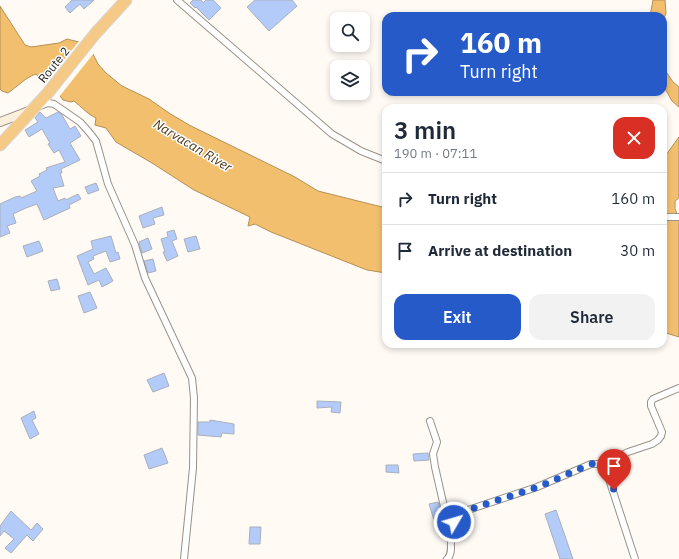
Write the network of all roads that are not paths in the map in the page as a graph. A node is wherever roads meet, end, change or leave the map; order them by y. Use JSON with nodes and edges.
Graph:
{"nodes":[{"id":1,"x":126,"y":0,"type":"edge"},
{"id":2,"x":177,"y":0,"type":"edge"},
{"id":3,"x":31,"y":110,"type":"junction"},
{"id":4,"x":0,"y":122,"type":"edge"},
{"id":5,"x":0,"y":145,"type":"edge"},
{"id":6,"x":382,"y":159,"type":"edge"},
{"id":7,"x":667,"y":217,"type":"edge"},
{"id":8,"x":679,"y":217,"type":"edge"},
{"id":9,"x":679,"y":388,"type":"edge"},
{"id":10,"x":430,"y":422,"type":"dead end"},
{"id":11,"x":603,"y":464,"type":"junction"},
{"id":12,"x":452,"y":526,"type":"junction"},
{"id":13,"x":184,"y":559,"type":"edge"},
{"id":14,"x":447,"y":559,"type":"edge"},
{"id":15,"x":635,"y":559,"type":"edge"}],
"edges":[{"from":1,"to":3,"type":"highway","name":"Route 2"},
{"from":2,"to":6,"type":"street"},
{"from":3,"to":4,"type":"street"},
{"from":3,"to":5,"type":"highway","name":"Route 2"},
{"from":3,"to":13,"type":"street"},
{"from":7,"to":8,"type":"street"},
{"from":9,"to":11,"type":"street"},
{"from":10,"to":12,"type":"street"},
{"from":11,"to":12,"type":"street"},
{"from":11,"to":15,"type":"street"},
{"from":12,"to":14,"type":"street"}]}
